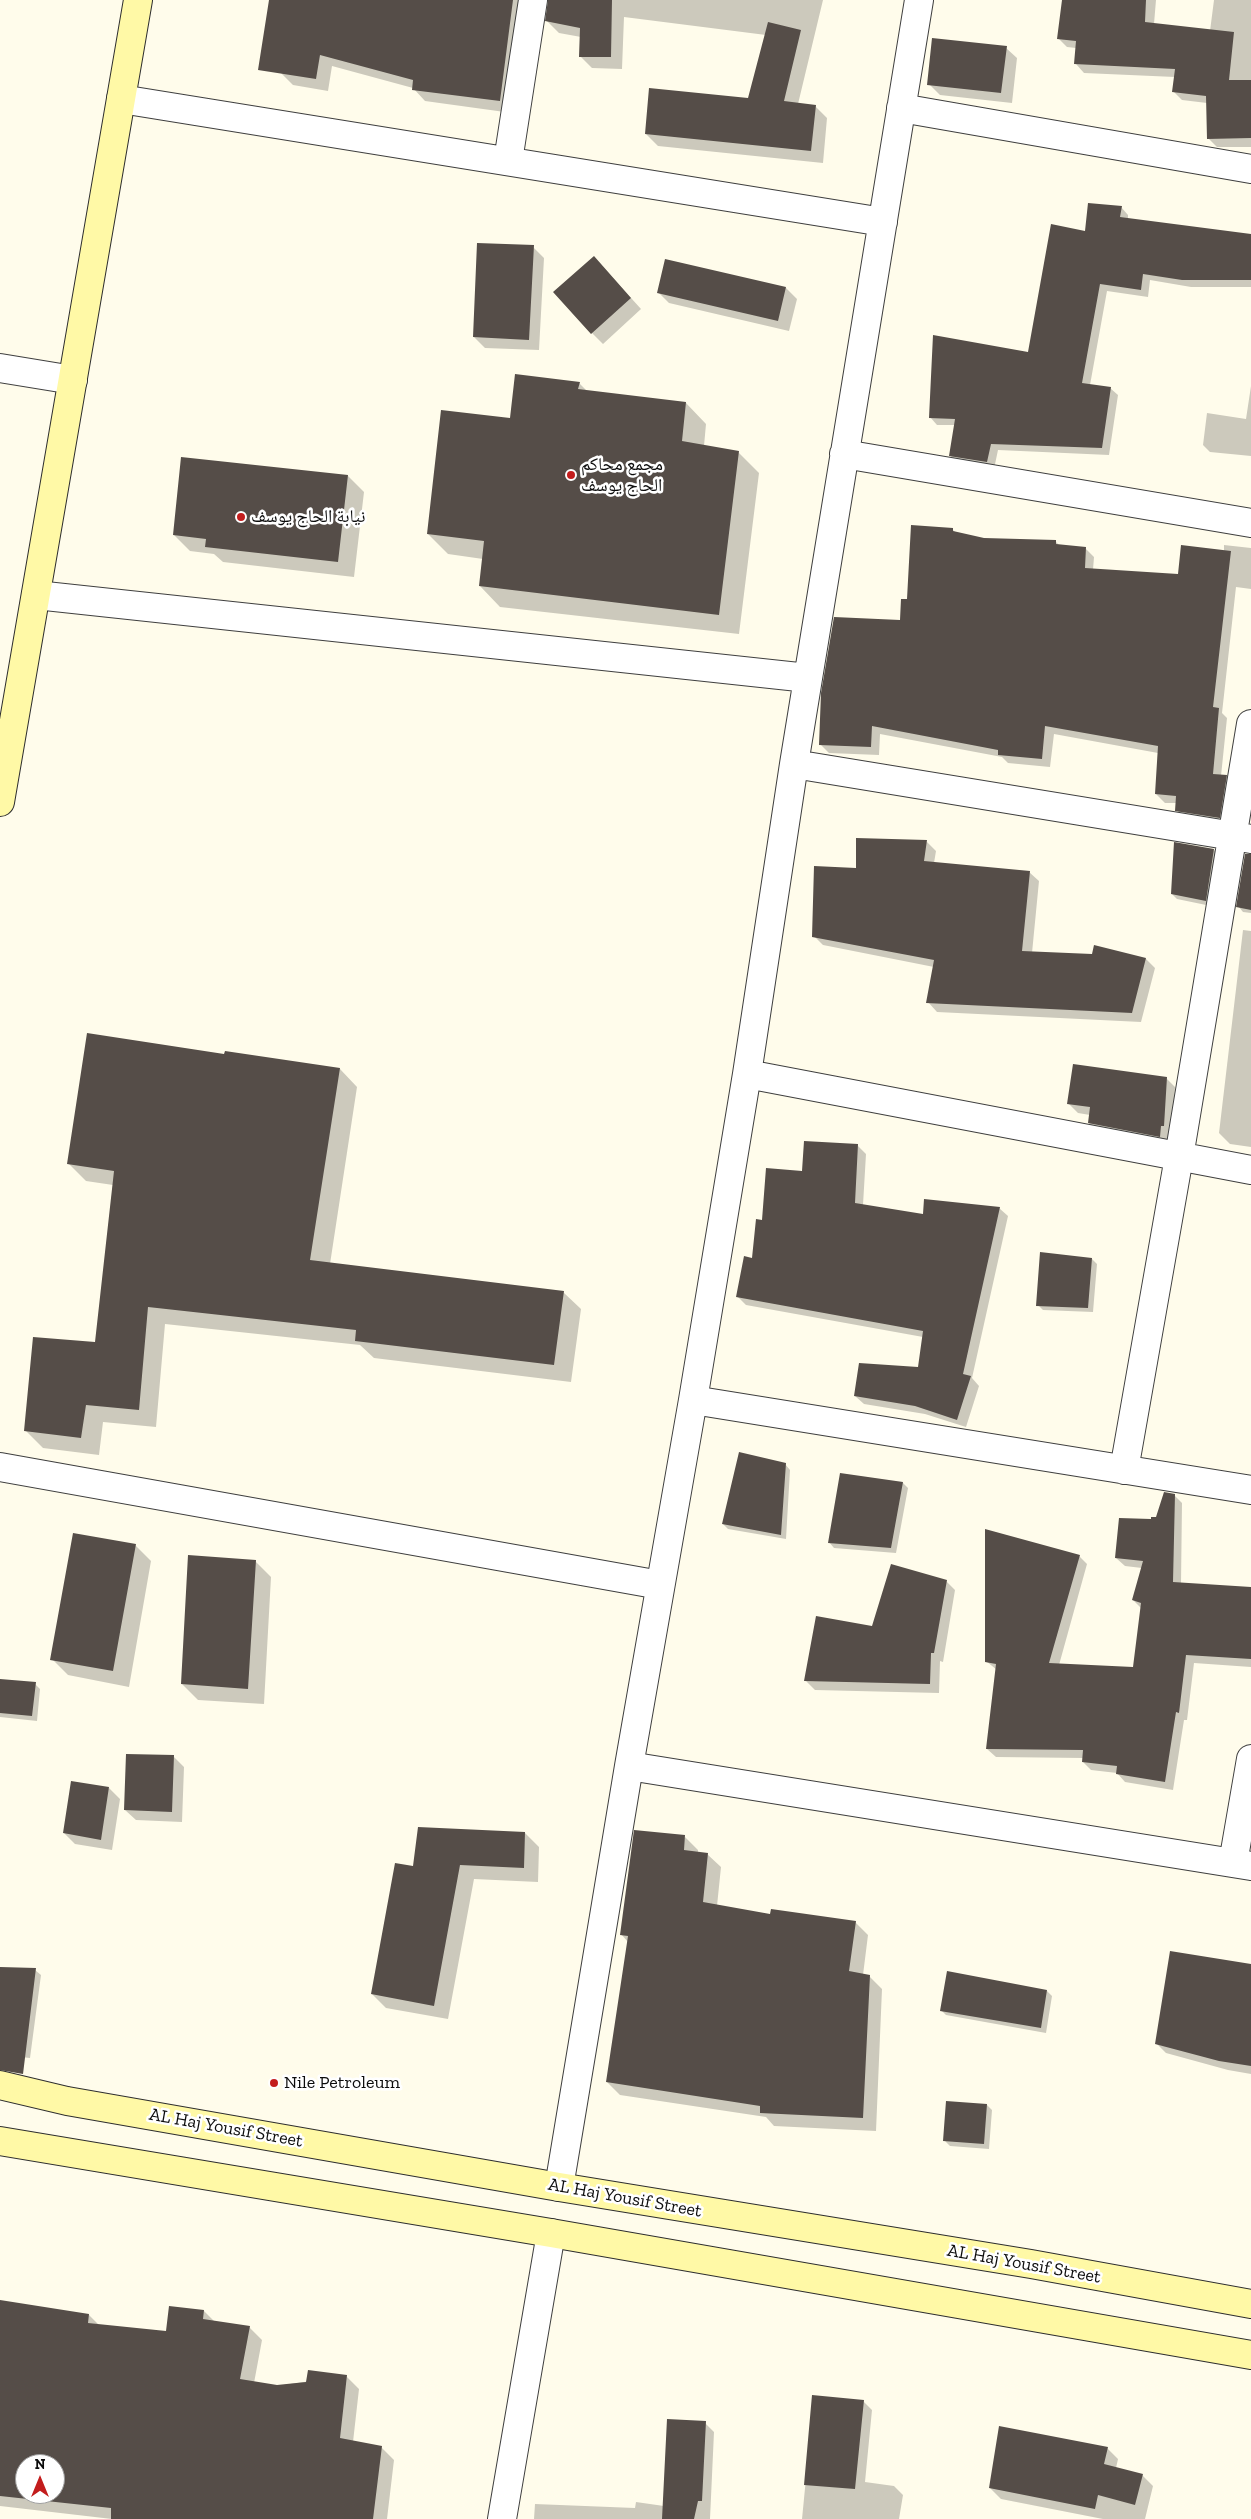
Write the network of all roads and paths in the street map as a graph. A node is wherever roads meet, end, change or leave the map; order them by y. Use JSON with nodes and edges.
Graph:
{"nodes":[{"id":1,"x":138,"y":0,"type":"edge"},
{"id":2,"x":533,"y":0,"type":"edge"},
{"id":3,"x":919,"y":0,"type":"edge"},
{"id":4,"x":121,"y":98,"type":"junction"},
{"id":5,"x":902,"y":108,"type":"junction"},
{"id":6,"x":508,"y":161,"type":"junction"},
{"id":7,"x":1251,"y":169,"type":"edge"},
{"id":8,"x":883,"y":222,"type":"junction"},
{"id":9,"x":0,"y":368,"type":"edge"},
{"id":10,"x":73,"y":380,"type":"junction"},
{"id":11,"x":844,"y":454,"type":"junction"},
{"id":12,"x":1251,"y":523,"type":"edge"},
{"id":13,"x":36,"y":595,"type":"junction"},
{"id":14,"x":808,"y":678,"type":"junction"},
{"id":15,"x":8,"y":710,"type":"edge"},
{"id":16,"x":1251,"y":724,"type":"edge"},
{"id":17,"x":794,"y":764,"type":"junction"},
{"id":18,"x":0,"y":802,"type":"edge"},
{"id":19,"x":1241,"y":838,"type":"edge"},
{"id":20,"x":746,"y":1074,"type":"junction"},
{"id":21,"x":1180,"y":1157,"type":"junction"},
{"id":22,"x":1251,"y":1170,"type":"edge"},
{"id":23,"x":693,"y":1400,"type":"junction"},
{"id":24,"x":0,"y":1467,"type":"edge"},
{"id":25,"x":1124,"y":1470,"type":"junction"},
{"id":26,"x":1251,"y":1490,"type":"edge"},
{"id":27,"x":660,"y":1585,"type":"junction"},
{"id":28,"x":1251,"y":1759,"type":"edge"},
{"id":29,"x":629,"y":1766,"type":"junction"},
{"id":30,"x":1242,"y":1864,"type":"edge"},
{"id":31,"x":0,"y":2085,"type":"edge"},
{"id":32,"x":0,"y":2141,"type":"edge"},
{"id":33,"x":559,"y":2187,"type":"junction"},
{"id":34,"x":551,"y":2233,"type":"junction"},
{"id":35,"x":1251,"y":2304,"type":"edge"},
{"id":36,"x":1251,"y":2355,"type":"edge"},
{"id":37,"x":502,"y":2519,"type":"edge"}],
"edges":[{"from":1,"to":4,"type":"main road"},
{"from":2,"to":6,"type":"street"},
{"from":3,"to":5,"type":"street"},
{"from":4,"to":6,"type":"street"},
{"from":4,"to":10,"type":"main road"},
{"from":5,"to":7,"type":"street"},
{"from":5,"to":8,"type":"street"},
{"from":6,"to":8,"type":"street"},
{"from":8,"to":11,"type":"street"},
{"from":9,"to":10,"type":"street"},
{"from":10,"to":13,"type":"main road"},
{"from":11,"to":12,"type":"street"},
{"from":11,"to":14,"type":"street"},
{"from":13,"to":14,"type":"street"},
{"from":13,"to":15,"type":"main road"},
{"from":14,"to":17,"type":"street"},
{"from":15,"to":18,"type":"main road"},
{"from":16,"to":19,"type":"street"},
{"from":17,"to":19,"type":"street"},
{"from":17,"to":20,"type":"street"},
{"from":19,"to":21,"type":"street"},
{"from":20,"to":21,"type":"street"},
{"from":20,"to":23,"type":"street"},
{"from":21,"to":22,"type":"street"},
{"from":21,"to":25,"type":"street"},
{"from":23,"to":25,"type":"street"},
{"from":23,"to":27,"type":"street"},
{"from":24,"to":27,"type":"street"},
{"from":25,"to":26,"type":"street"},
{"from":27,"to":29,"type":"street"},
{"from":28,"to":30,"type":"street"},
{"from":29,"to":30,"type":"street"},
{"from":29,"to":33,"type":"street"},
{"from":31,"to":33,"type":"main road","name":"AL Haj Yousif Street"},
{"from":32,"to":34,"type":"main road"},
{"from":33,"to":35,"type":"main road","name":"AL Haj Yousif Street"},
{"from":34,"to":36,"type":"main road"},
{"from":34,"to":37,"type":"street"}]}
